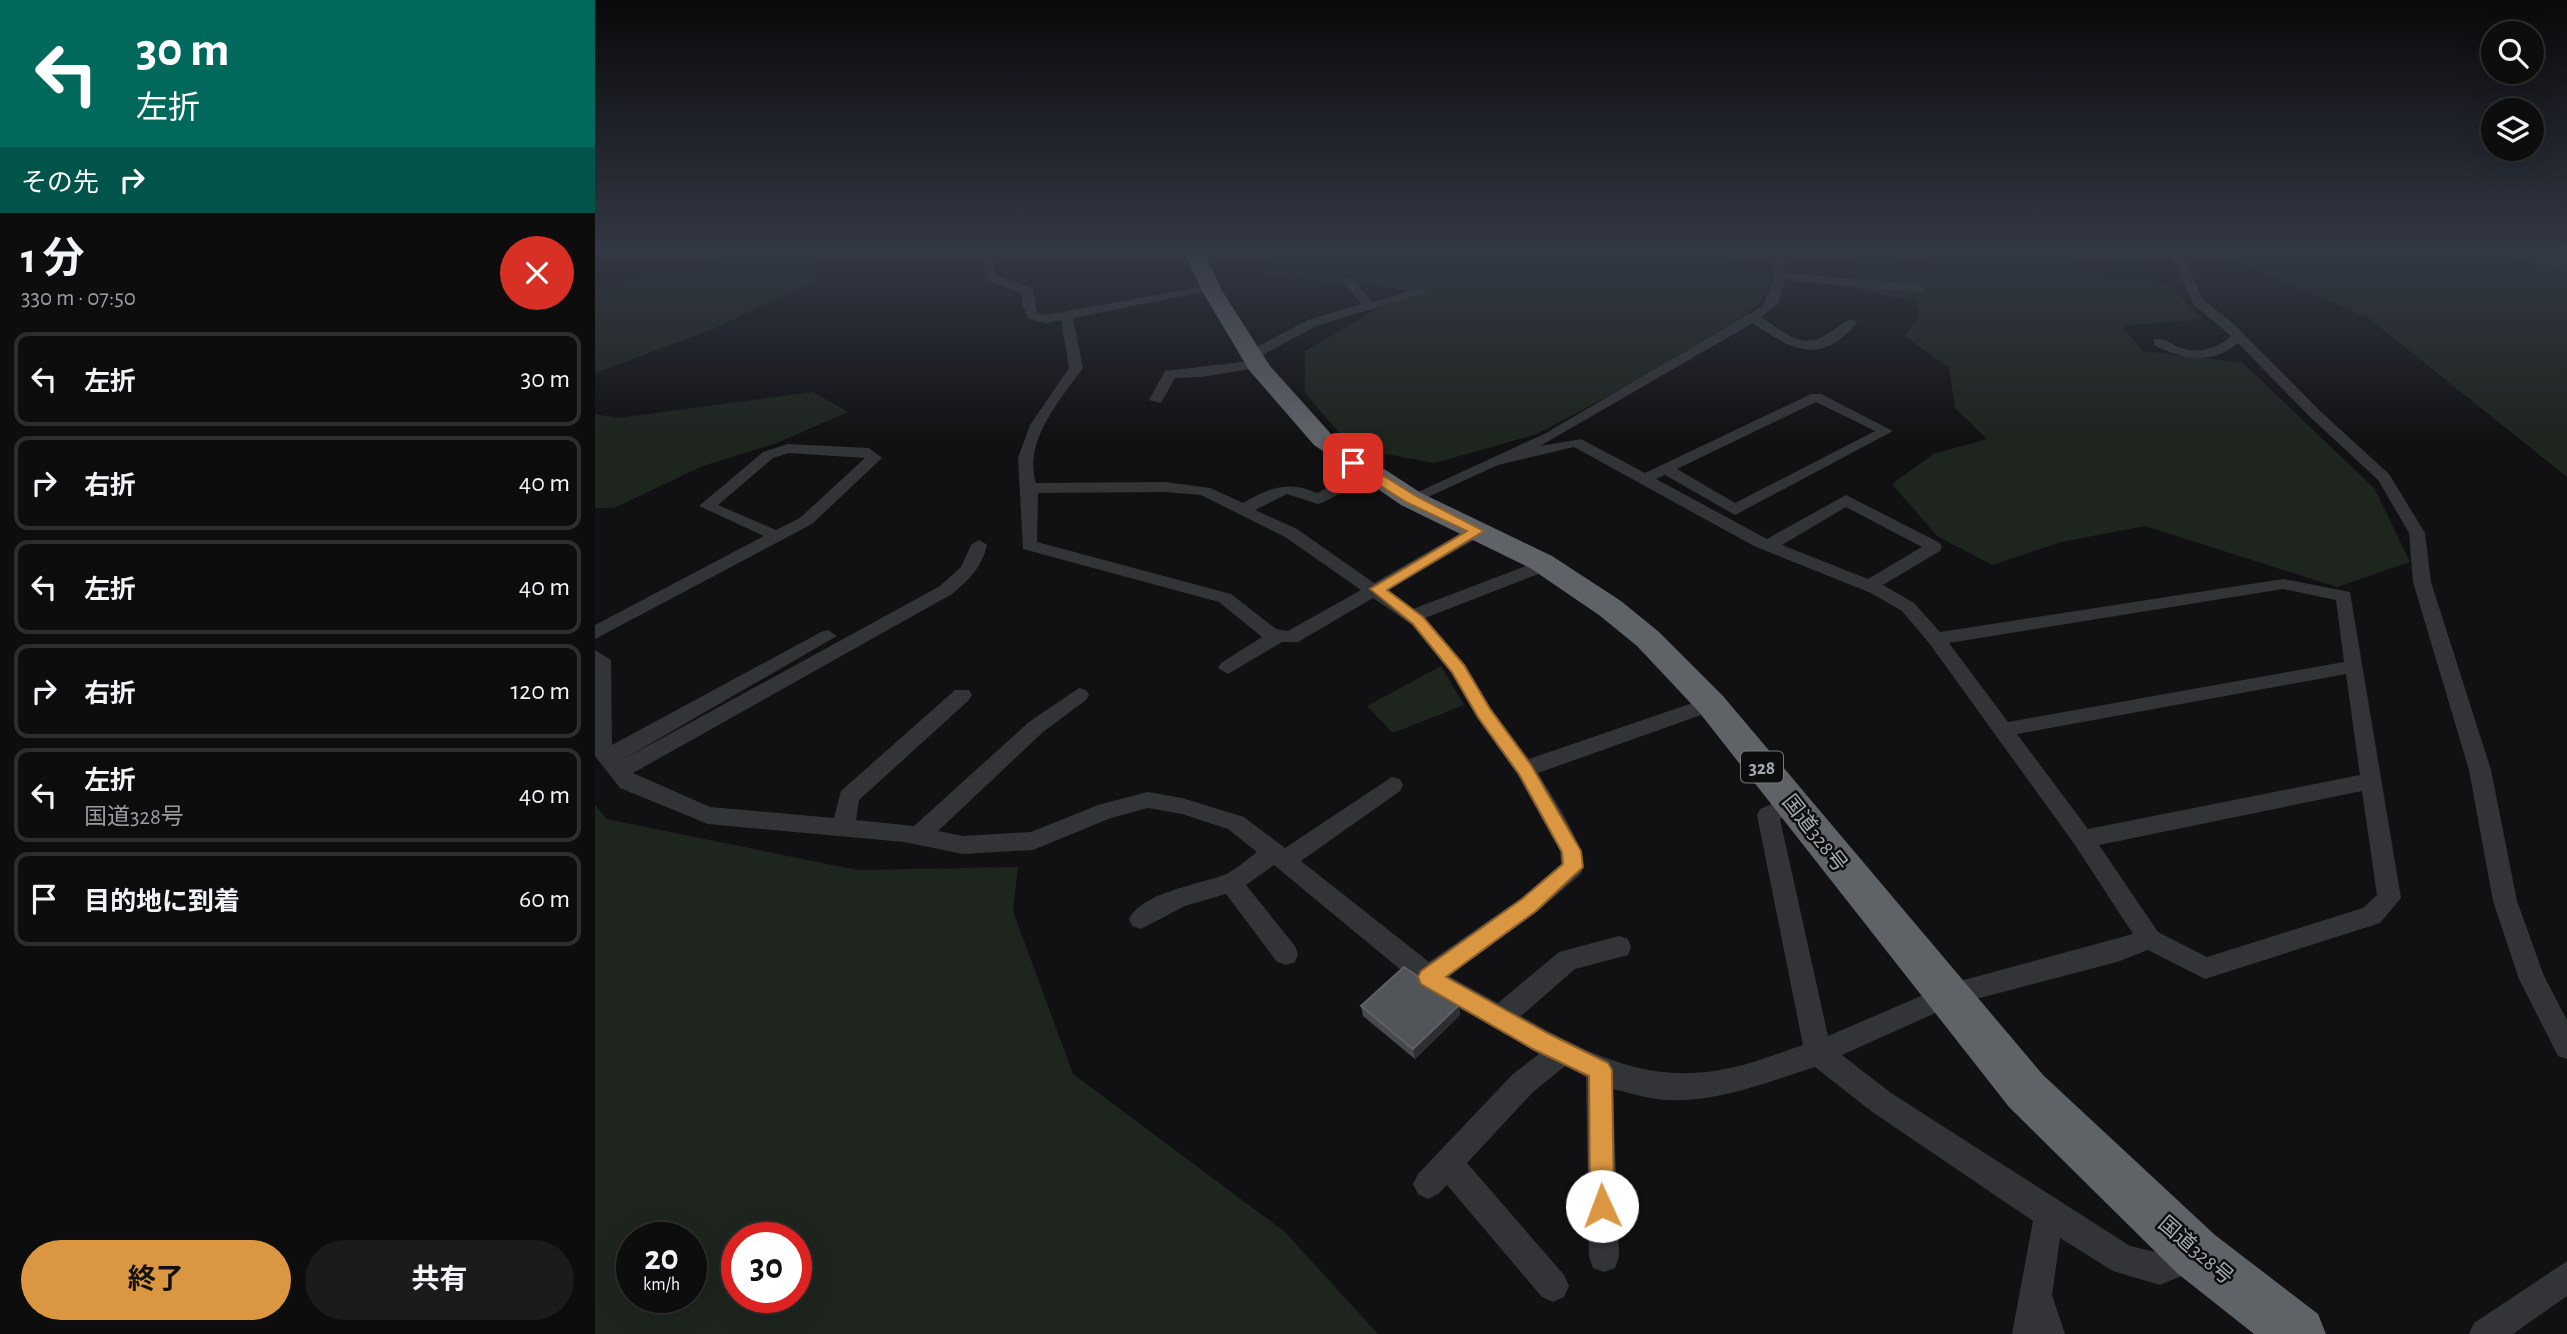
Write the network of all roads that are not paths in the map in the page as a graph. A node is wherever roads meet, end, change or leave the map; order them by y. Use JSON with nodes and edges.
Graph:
{"nodes":[{"id":1,"x":1031,"y":314,"type":"edge"},
{"id":2,"x":1075,"y":314,"type":"edge"},
{"id":3,"x":1227,"y":314,"type":"edge"},
{"id":4,"x":1342,"y":314,"type":"edge"},
{"id":5,"x":1758,"y":314,"type":"edge"},
{"id":6,"x":2213,"y":314,"type":"edge"},
{"id":7,"x":1066,"y":316,"type":"junction"},
{"id":8,"x":1754,"y":318,"type":"junction"},
{"id":9,"x":1852,"y":322,"type":"dead end"},
{"id":10,"x":2239,"y":336,"type":"junction"},
{"id":11,"x":2159,"y":342,"type":"dead end"},
{"id":12,"x":1255,"y":359,"type":"junction"},
{"id":13,"x":1156,"y":400,"type":"dead end"},
{"id":14,"x":1499,"y":461,"type":"junction"},
{"id":15,"x":1368,"y":472,"type":"junction"},
{"id":16,"x":1656,"y":474,"type":"junction"},
{"id":17,"x":1030,"y":488,"type":"junction"},
{"id":18,"x":1411,"y":499,"type":"junction"},
{"id":19,"x":1243,"y":510,"type":"junction"},
{"id":20,"x":1477,"y":531,"type":"junction"},
{"id":21,"x":777,"y":536,"type":"junction"},
{"id":22,"x":979,"y":545,"type":"dead end"},
{"id":23,"x":1769,"y":545,"type":"junction"},
{"id":24,"x":1545,"y":565,"type":"junction"},
{"id":25,"x":1870,"y":586,"type":"junction"},
{"id":26,"x":1377,"y":589,"type":"junction"},
{"id":27,"x":1412,"y":616,"type":"junction"},
{"id":28,"x":595,"y":633,"type":"edge"},
{"id":29,"x":828,"y":636,"type":"dead end"},
{"id":30,"x":1278,"y":636,"type":"junction"},
{"id":31,"x":1936,"y":639,"type":"junction"},
{"id":32,"x":595,"y":656,"type":"edge"},
{"id":33,"x":2355,"y":666,"type":"junction"},
{"id":34,"x":1228,"y":668,"type":"dead end"},
{"id":35,"x":962,"y":695,"type":"dead end"},
{"id":36,"x":1079,"y":695,"type":"dead end"},
{"id":37,"x":1711,"y":704,"type":"junction"},
{"id":38,"x":2001,"y":730,"type":"junction"},
{"id":39,"x":614,"y":764,"type":"junction"},
{"id":40,"x":1525,"y":769,"type":"junction"},
{"id":41,"x":2372,"y":781,"type":"junction"},
{"id":42,"x":1392,"y":785,"type":"dead end"},
{"id":43,"x":1791,"y":804,"type":"junction"},
{"id":44,"x":843,"y":829,"type":"junction"},
{"id":45,"x":918,"y":836,"type":"junction"},
{"id":46,"x":2083,"y":839,"type":"junction"},
{"id":47,"x":1279,"y":857,"type":"junction"},
{"id":48,"x":1231,"y":883,"type":"junction"},
{"id":49,"x":1141,"y":919,"type":"dead end"},
{"id":50,"x":2149,"y":939,"type":"junction"},
{"id":51,"x":1619,"y":947,"type":"dead end"},
{"id":52,"x":1286,"y":954,"type":"dead end"},
{"id":53,"x":1428,"y":977,"type":"junction"},
{"id":54,"x":1949,"y":995,"type":"junction"},
{"id":55,"x":1499,"y":1018,"type":"junction"},
{"id":56,"x":2567,"y":1047,"type":"edge"},
{"id":57,"x":1562,"y":1052,"type":"junction"},
{"id":58,"x":1818,"y":1053,"type":"junction"},
{"id":59,"x":1600,"y":1070,"type":"junction"},
{"id":60,"x":1438,"y":1174,"type":"joint"},
{"id":61,"x":2049,"y":1214,"type":"junction"},
{"id":62,"x":2196,"y":1254,"type":"junction"},
{"id":63,"x":1604,"y":1257,"type":"dead end"},
{"id":64,"x":2567,"y":1277,"type":"edge"},
{"id":65,"x":1553,"y":1286,"type":"dead end"},
{"id":66,"x":2036,"y":1294,"type":"junction"},
{"id":67,"x":2028,"y":1334,"type":"edge"},
{"id":68,"x":2049,"y":1334,"type":"edge"},
{"id":69,"x":2298,"y":1334,"type":"edge"},
{"id":70,"x":2485,"y":1334,"type":"edge"}],
"edges":[{"from":1,"to":7,"type":"street"},
{"from":2,"to":7,"type":"street"},
{"from":3,"to":12,"type":"highway","name":"国道328号","number":"328"},
{"from":4,"to":12,"type":"street"},
{"from":5,"to":8,"type":"street"},
{"from":6,"to":10,"type":"street"},
{"from":7,"to":17,"type":"street"},
{"from":8,"to":9,"type":"street"},
{"from":8,"to":14,"type":"street"},
{"from":10,"to":11,"type":"street"},
{"from":10,"to":56,"type":"street"},
{"from":12,"to":13,"type":"street"},
{"from":12,"to":15,"type":"highway","name":"国道328号","number":"328"},
{"from":14,"to":16,"type":"street"},
{"from":14,"to":18,"type":"street"},
{"from":15,"to":18,"type":"highway","name":"国道328号","number":"328"},
{"from":15,"to":19,"type":"street"},
{"from":16,"to":16,"type":"street"},
{"from":16,"to":23,"type":"street"},
{"from":17,"to":19,"type":"street"},
{"from":17,"to":30,"type":"street"},
{"from":18,"to":20,"type":"highway","name":"国道328号","number":"328"},
{"from":19,"to":26,"type":"street"},
{"from":20,"to":24,"type":"highway","name":"国道328号","number":"328"},
{"from":20,"to":26,"type":"street"},
{"from":21,"to":21,"type":"street"},
{"from":21,"to":28,"type":"street"},
{"from":22,"to":39,"type":"street"},
{"from":23,"to":25,"type":"street"},
{"from":23,"to":25,"type":"street"},
{"from":24,"to":27,"type":"street"},
{"from":24,"to":37,"type":"highway","name":"国道328号","number":"328"},
{"from":25,"to":31,"type":"street"},
{"from":26,"to":27,"type":"street"},
{"from":26,"to":30,"type":"street"},
{"from":27,"to":40,"type":"street"},
{"from":29,"to":39,"type":"street"},
{"from":30,"to":34,"type":"street"},
{"from":31,"to":33,"type":"street"},
{"from":31,"to":38,"type":"street"},
{"from":32,"to":39,"type":"street"},
{"from":33,"to":38,"type":"street"},
{"from":33,"to":41,"type":"street"},
{"from":35,"to":44,"type":"street"},
{"from":36,"to":45,"type":"street"},
{"from":37,"to":40,"type":"street"},
{"from":37,"to":43,"type":"highway","name":"国道328号","number":"328"},
{"from":38,"to":46,"type":"street"},
{"from":39,"to":44,"type":"street"},
{"from":40,"to":53,"type":"street"},
{"from":41,"to":46,"type":"street"},
{"from":41,"to":50,"type":"street"},
{"from":42,"to":47,"type":"street"},
{"from":43,"to":54,"type":"highway","name":"国道328号","number":"328"},
{"from":43,"to":58,"type":"street"},
{"from":44,"to":45,"type":"street"},
{"from":45,"to":47,"type":"street"},
{"from":46,"to":50,"type":"street"},
{"from":47,"to":48,"type":"street"},
{"from":47,"to":53,"type":"street"},
{"from":48,"to":49,"type":"street"},
{"from":48,"to":52,"type":"street"},
{"from":50,"to":54,"type":"street"},
{"from":51,"to":55,"type":"street"},
{"from":53,"to":55,"type":"street"},
{"from":54,"to":58,"type":"street"},
{"from":54,"to":62,"type":"highway","name":"国道328号","number":"328"},
{"from":55,"to":57,"type":"street"},
{"from":57,"to":59,"type":"street"},
{"from":57,"to":60,"type":"street"},
{"from":58,"to":59,"type":"street"},
{"from":58,"to":61,"type":"street"},
{"from":59,"to":63,"type":"street"},
{"from":60,"to":65,"type":"street"},
{"from":61,"to":62,"type":"street"},
{"from":61,"to":66,"type":"street"},
{"from":62,"to":69,"type":"highway","name":"国道328号","number":"328"},
{"from":64,"to":70,"type":"street"},
{"from":66,"to":67,"type":"street"},
{"from":66,"to":68,"type":"street"}]}
